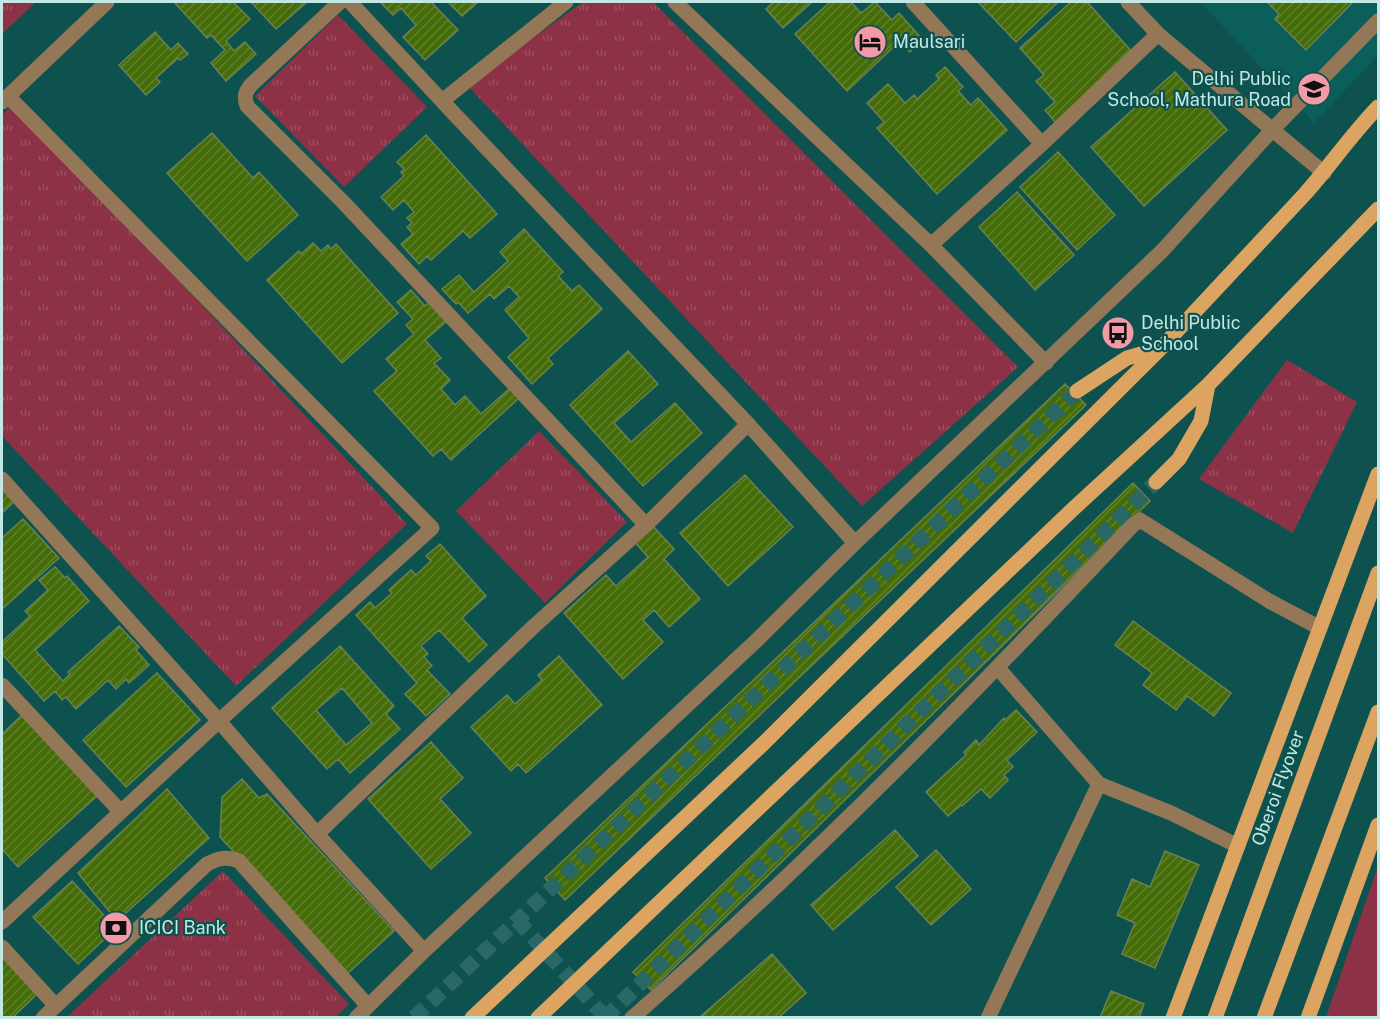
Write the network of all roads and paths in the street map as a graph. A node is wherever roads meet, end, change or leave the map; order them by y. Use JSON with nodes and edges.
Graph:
{"nodes":[{"id":1,"x":107,"y":2,"type":"edge"},
{"id":2,"x":340,"y":2,"type":"edge"},
{"id":3,"x":350,"y":2,"type":"edge"},
{"id":4,"x":566,"y":2,"type":"edge"},
{"id":5,"x":675,"y":2,"type":"edge"},
{"id":6,"x":913,"y":2,"type":"edge"},
{"id":7,"x":1128,"y":2,"type":"edge"},
{"id":8,"x":1378,"y":21,"type":"edge"},
{"id":9,"x":1158,"y":34,"type":"junction"},
{"id":10,"x":5,"y":99,"type":"edge"},
{"id":11,"x":442,"y":101,"type":"junction"},
{"id":12,"x":1378,"y":107,"type":"edge"},
{"id":13,"x":1273,"y":129,"type":"junction"},
{"id":14,"x":1042,"y":144,"type":"junction"},
{"id":15,"x":1324,"y":173,"type":"junction"},
{"id":16,"x":1378,"y":209,"type":"edge"},
{"id":17,"x":931,"y":245,"type":"junction"},
{"id":18,"x":1161,"y":348,"type":"junction"},
{"id":19,"x":1046,"y":363,"type":"junction"},
{"id":20,"x":1208,"y":385,"type":"junction"},
{"id":21,"x":1077,"y":391,"type":"tunnel mouth"},
{"id":22,"x":748,"y":424,"type":"junction"},
{"id":23,"x":1378,"y":474,"type":"edge"},
{"id":24,"x":2,"y":479,"type":"edge"},
{"id":25,"x":1156,"y":482,"type":"tunnel mouth"},
{"id":26,"x":646,"y":525,"type":"junction"},
{"id":27,"x":855,"y":543,"type":"junction"},
{"id":28,"x":1378,"y":573,"type":"edge"},
{"id":29,"x":1320,"y":628,"type":"junction"},
{"id":30,"x":998,"y":668,"type":"junction"},
{"id":31,"x":2,"y":685,"type":"edge"},
{"id":32,"x":1378,"y":712,"type":"edge"},
{"id":33,"x":219,"y":722,"type":"junction"},
{"id":34,"x":1099,"y":784,"type":"junction"},
{"id":35,"x":121,"y":812,"type":"junction"},
{"id":36,"x":1378,"y":825,"type":"edge"},
{"id":37,"x":317,"y":834,"type":"junction"},
{"id":38,"x":1238,"y":846,"type":"junction"},
{"id":39,"x":2,"y":922,"type":"edge"},
{"id":40,"x":2,"y":947,"type":"edge"},
{"id":41,"x":424,"y":951,"type":"junction"},
{"id":42,"x":56,"y":1006,"type":"junction"},
{"id":43,"x":368,"y":1006,"type":"junction"},
{"id":44,"x":43,"y":1017,"type":"edge"},
{"id":45,"x":356,"y":1017,"type":"edge"},
{"id":46,"x":472,"y":1017,"type":"edge"},
{"id":47,"x":538,"y":1017,"type":"edge"},
{"id":48,"x":632,"y":1017,"type":"edge"},
{"id":49,"x":988,"y":1017,"type":"edge"},
{"id":50,"x":1173,"y":1017,"type":"edge"},
{"id":51,"x":1215,"y":1017,"type":"edge"},
{"id":52,"x":1264,"y":1017,"type":"edge"},
{"id":53,"x":1308,"y":1017,"type":"edge"}],
"edges":[{"from":1,"to":10,"type":"street"},
{"from":2,"to":26,"type":"street"},
{"from":3,"to":11,"type":"street"},
{"from":4,"to":11,"type":"street"},
{"from":5,"to":17,"type":"street"},
{"from":6,"to":14,"type":"street"},
{"from":7,"to":9,"type":"street"},
{"from":8,"to":13,"type":"street"},
{"from":9,"to":13,"type":"street"},
{"from":9,"to":14,"type":"street"},
{"from":10,"to":33,"type":"street"},
{"from":11,"to":22,"type":"street"},
{"from":12,"to":15,"type":"main road"},
{"from":13,"to":15,"type":"street"},
{"from":13,"to":19,"type":"street"},
{"from":14,"to":17,"type":"street"},
{"from":15,"to":18,"type":"main road"},
{"from":16,"to":20,"type":"main road"},
{"from":17,"to":19,"type":"street"},
{"from":18,"to":21,"type":"main road"},
{"from":18,"to":46,"type":"main road"},
{"from":19,"to":27,"type":"street"},
{"from":20,"to":25,"type":"main road"},
{"from":20,"to":47,"type":"main road"},
{"from":22,"to":26,"type":"street"},
{"from":22,"to":27,"type":"street"},
{"from":23,"to":29,"type":"main road"},
{"from":24,"to":33,"type":"street"},
{"from":26,"to":37,"type":"street"},
{"from":27,"to":41,"type":"street"},
{"from":28,"to":51,"type":"main road","name":"Oberoi Flyover"},
{"from":29,"to":30,"type":"street"},
{"from":29,"to":38,"type":"main road"},
{"from":30,"to":34,"type":"street"},
{"from":30,"to":48,"type":"street"},
{"from":31,"to":35,"type":"street"},
{"from":32,"to":52,"type":"main road"},
{"from":33,"to":35,"type":"street"},
{"from":33,"to":37,"type":"street"},
{"from":34,"to":38,"type":"street"},
{"from":34,"to":49,"type":"street"},
{"from":35,"to":39,"type":"street"},
{"from":36,"to":53,"type":"main road"},
{"from":37,"to":41,"type":"street"},
{"from":38,"to":50,"type":"main road"},
{"from":40,"to":42,"type":"street"},
{"from":41,"to":43,"type":"street"},
{"from":42,"to":43,"type":"street"},
{"from":42,"to":44,"type":"street"},
{"from":43,"to":45,"type":"street"}]}
